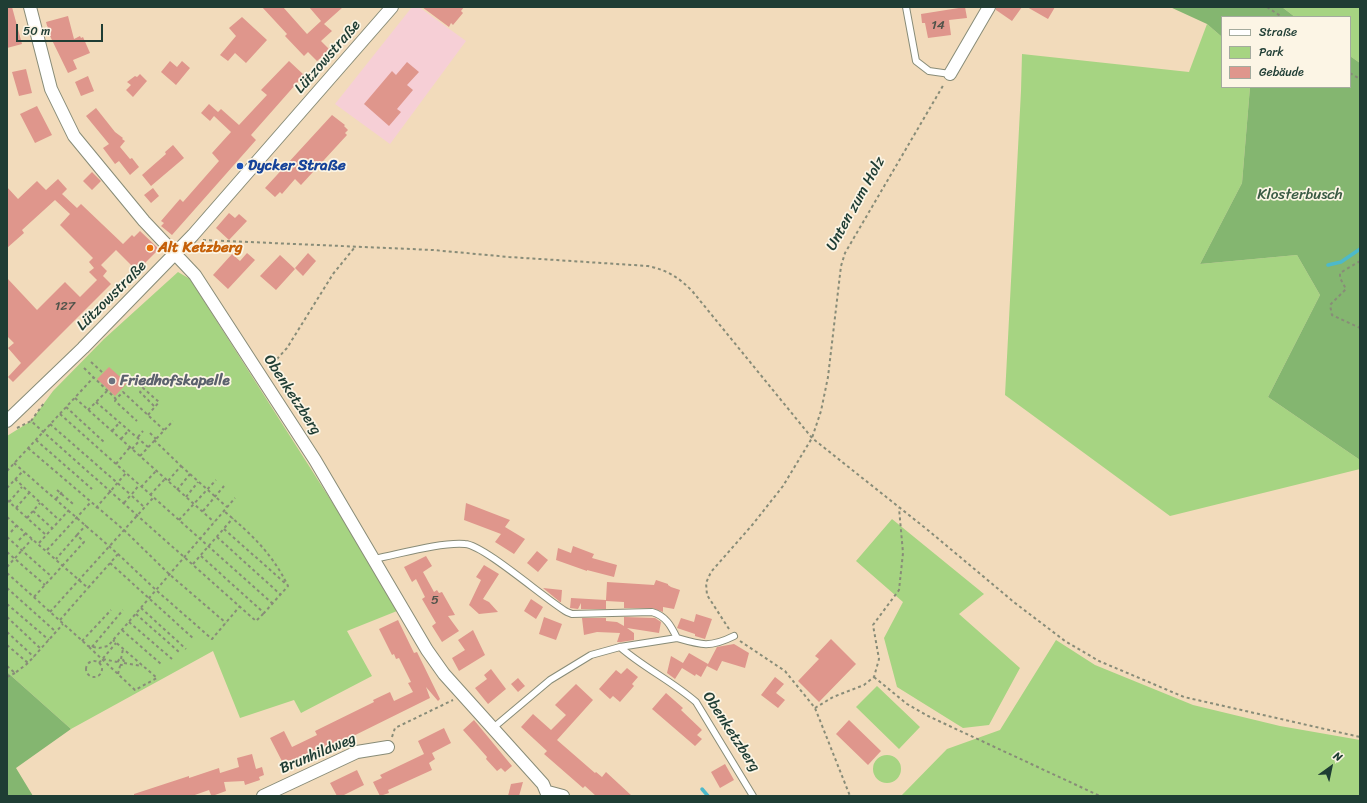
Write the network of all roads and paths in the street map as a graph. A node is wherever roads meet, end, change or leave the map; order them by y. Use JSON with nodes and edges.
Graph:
{"nodes":[{"id":1,"x":30,"y":7,"type":"edge"},
{"id":2,"x":392,"y":7,"type":"edge"},
{"id":3,"x":906,"y":7,"type":"edge"},
{"id":4,"x":989,"y":7,"type":"edge"},
{"id":5,"x":1267,"y":7,"type":"edge"},
{"id":6,"x":1280,"y":16,"type":"edge"},
{"id":7,"x":950,"y":74,"type":"junction"},
{"id":8,"x":1351,"y":74,"type":"edge"},
{"id":9,"x":1360,"y":78,"type":"edge"},
{"id":10,"x":193,"y":235,"type":"junction"},
{"id":11,"x":355,"y":247,"type":"junction"},
{"id":12,"x":176,"y":254,"type":"junction"},
{"id":13,"x":1360,"y":261,"type":"edge"},
{"id":14,"x":1360,"y":328,"type":"edge"},
{"id":15,"x":91,"y":362,"type":"dead end"},
{"id":16,"x":84,"y":368,"type":"dead end"},
{"id":17,"x":256,"y":368,"type":"junction"},
{"id":18,"x":103,"y":373,"type":"dead end"},
{"id":19,"x":93,"y":378,"type":"junction"},
{"id":20,"x":121,"y":389,"type":"dead end"},
{"id":21,"x":107,"y":391,"type":"junction"},
{"id":22,"x":123,"y":392,"type":"junction"},
{"id":23,"x":75,"y":398,"type":"junction"},
{"id":24,"x":116,"y":399,"type":"junction"},
{"id":25,"x":96,"y":402,"type":"junction"},
{"id":26,"x":44,"y":403,"type":"dead end"},
{"id":27,"x":155,"y":407,"type":"junction"},
{"id":28,"x":66,"y":408,"type":"junction"},
{"id":29,"x":88,"y":410,"type":"junction"},
{"id":30,"x":60,"y":414,"type":"junction"},
{"id":31,"x":148,"y":415,"type":"junction"},
{"id":32,"x":31,"y":421,"type":"junction"},
{"id":33,"x":137,"y":421,"type":"dead end"},
{"id":34,"x":173,"y":421,"type":"dead end"},
{"id":35,"x":120,"y":422,"type":"junction"},
{"id":36,"x":50,"y":424,"type":"junction"},
{"id":37,"x":10,"y":426,"type":"edge"},
{"id":38,"x":129,"y":430,"type":"junction"},
{"id":39,"x":143,"y":430,"type":"dead end"},
{"id":40,"x":164,"y":430,"type":"junction"},
{"id":41,"x":112,"y":431,"type":"junction"},
{"id":42,"x":43,"y":432,"type":"junction"},
{"id":43,"x":150,"y":433,"type":"dead end"},
{"id":44,"x":137,"y":437,"type":"junction"},
{"id":45,"x":812,"y":438,"type":"junction"},
{"id":46,"x":121,"y":439,"type":"junction"},
{"id":47,"x":36,"y":440,"type":"junction"},
{"id":48,"x":140,"y":440,"type":"junction"},
{"id":49,"x":155,"y":440,"type":"junction"},
{"id":50,"x":104,"y":442,"type":"dead end"},
{"id":51,"x":130,"y":447,"type":"junction"},
{"id":52,"x":148,"y":447,"type":"junction"},
{"id":53,"x":28,"y":448,"type":"junction"},
{"id":54,"x":132,"y":449,"type":"junction"},
{"id":55,"x":140,"y":456,"type":"junction"},
{"id":56,"x":14,"y":463,"type":"junction"},
{"id":57,"x":116,"y":464,"type":"junction"},
{"id":58,"x":181,"y":466,"type":"junction"},
{"id":59,"x":7,"y":471,"type":"edge"},
{"id":60,"x":23,"y":471,"type":"junction"},
{"id":61,"x":156,"y":471,"type":"junction"},
{"id":62,"x":126,"y":473,"type":"junction"},
{"id":63,"x":190,"y":474,"type":"junction"},
{"id":64,"x":15,"y":479,"type":"junction"},
{"id":65,"x":165,"y":479,"type":"junction"},
{"id":66,"x":216,"y":480,"type":"dead end"},
{"id":67,"x":168,"y":482,"type":"junction"},
{"id":68,"x":198,"y":482,"type":"junction"},
{"id":69,"x":118,"y":483,"type":"junction"},
{"id":70,"x":139,"y":485,"type":"junction"},
{"id":71,"x":224,"y":486,"type":"dead end"},
{"id":72,"x":22,"y":487,"type":"junction"},
{"id":73,"x":142,"y":487,"type":"junction"},
{"id":74,"x":7,"y":488,"type":"edge"},
{"id":75,"x":92,"y":489,"type":"dead end"},
{"id":76,"x":57,"y":490,"type":"dead end"},
{"id":77,"x":177,"y":490,"type":"junction"},
{"id":78,"x":207,"y":490,"type":"junction"},
{"id":79,"x":62,"y":492,"type":"junction"},
{"id":80,"x":111,"y":492,"type":"junction"},
{"id":81,"x":29,"y":493,"type":"junction"},
{"id":82,"x":131,"y":495,"type":"junction"},
{"id":83,"x":150,"y":495,"type":"junction"},
{"id":84,"x":186,"y":497,"type":"junction"},
{"id":85,"x":215,"y":497,"type":"junction"},
{"id":86,"x":153,"y":498,"type":"junction"},
{"id":87,"x":235,"y":498,"type":"dead end"},
{"id":88,"x":56,"y":499,"type":"junction"},
{"id":89,"x":8,"y":501,"type":"edge"},
{"id":90,"x":40,"y":503,"type":"junction"},
{"id":91,"x":90,"y":503,"type":"junction"},
{"id":92,"x":124,"y":503,"type":"junction"},
{"id":93,"x":73,"y":504,"type":"dead end"},
{"id":94,"x":194,"y":504,"type":"junction"},
{"id":95,"x":144,"y":507,"type":"junction"},
{"id":96,"x":227,"y":507,"type":"junction"},
{"id":97,"x":16,"y":508,"type":"junction"},
{"id":98,"x":96,"y":508,"type":"junction"},
{"id":99,"x":899,"y":508,"type":"junction"},
{"id":100,"x":69,"y":510,"type":"junction"},
{"id":101,"x":33,"y":511,"type":"junction"},
{"id":102,"x":224,"y":511,"type":"junction"},
{"id":103,"x":202,"y":512,"type":"junction"},
{"id":104,"x":138,"y":515,"type":"junction"},
{"id":105,"x":7,"y":516,"type":"edge"},
{"id":106,"x":78,"y":517,"type":"junction"},
{"id":107,"x":27,"y":518,"type":"junction"},
{"id":108,"x":233,"y":518,"type":"junction"},
{"id":109,"x":59,"y":520,"type":"junction"},
{"id":110,"x":179,"y":520,"type":"junction"},
{"id":111,"x":214,"y":522,"type":"junction"},
{"id":112,"x":17,"y":525,"type":"junction"},
{"id":113,"x":86,"y":525,"type":"junction"},
{"id":114,"x":52,"y":528,"type":"junction"},
{"id":115,"x":224,"y":529,"type":"junction"},
{"id":116,"x":124,"y":530,"type":"junction"},
{"id":117,"x":11,"y":532,"type":"dead end"},
{"id":118,"x":26,"y":533,"type":"junction"},
{"id":119,"x":46,"y":535,"type":"junction"},
{"id":120,"x":77,"y":535,"type":"junction"},
{"id":121,"x":7,"y":537,"type":"edge"},
{"id":122,"x":217,"y":537,"type":"junction"},
{"id":123,"x":32,"y":538,"type":"junction"},
{"id":124,"x":200,"y":539,"type":"junction"},
{"id":125,"x":19,"y":540,"type":"dead end"},
{"id":126,"x":39,"y":543,"type":"junction"},
{"id":127,"x":110,"y":546,"type":"junction"},
{"id":128,"x":209,"y":547,"type":"junction"},
{"id":129,"x":22,"y":550,"type":"junction"},
{"id":130,"x":47,"y":550,"type":"junction"},
{"id":131,"x":7,"y":552,"type":"edge"},
{"id":132,"x":118,"y":554,"type":"junction"},
{"id":133,"x":200,"y":556,"type":"junction"},
{"id":134,"x":185,"y":557,"type":"junction"},
{"id":135,"x":14,"y":558,"type":"junction"},
{"id":136,"x":56,"y":559,"type":"junction"},
{"id":137,"x":374,"y":560,"type":"junction"},
{"id":138,"x":110,"y":563,"type":"junction"},
{"id":139,"x":194,"y":564,"type":"junction"},
{"id":140,"x":63,"y":565,"type":"junction"},
{"id":141,"x":7,"y":567,"type":"edge"},
{"id":142,"x":7,"y":573,"type":"edge"},
{"id":143,"x":169,"y":574,"type":"junction"},
{"id":144,"x":52,"y":578,"type":"junction"},
{"id":145,"x":79,"y":579,"type":"junction"},
{"id":146,"x":45,"y":585,"type":"junction"},
{"id":147,"x":288,"y":586,"type":"junction"},
{"id":148,"x":7,"y":588,"type":"edge"},
{"id":149,"x":88,"y":588,"type":"junction"},
{"id":150,"x":156,"y":590,"type":"junction"},
{"id":151,"x":281,"y":594,"type":"junction"},
{"id":152,"x":34,"y":597,"type":"junction"},
{"id":153,"x":148,"y":599,"type":"junction"},
{"id":154,"x":272,"y":603,"type":"junction"},
{"id":155,"x":7,"y":604,"type":"edge"},
{"id":156,"x":240,"y":606,"type":"junction"},
{"id":157,"x":141,"y":608,"type":"junction"},
{"id":158,"x":111,"y":610,"type":"dead end"},
{"id":159,"x":124,"y":610,"type":"dead end"},
{"id":160,"x":50,"y":612,"type":"junction"},
{"id":161,"x":264,"y":613,"type":"junction"},
{"id":162,"x":136,"y":614,"type":"junction"},
{"id":163,"x":7,"y":617,"type":"edge"},
{"id":164,"x":60,"y":620,"type":"junction"},
{"id":165,"x":129,"y":622,"type":"junction"},
{"id":166,"x":226,"y":623,"type":"junction"},
{"id":167,"x":64,"y":624,"type":"junction"},
{"id":168,"x":122,"y":630,"type":"junction"},
{"id":169,"x":7,"y":632,"type":"edge"},
{"id":170,"x":56,"y":632,"type":"junction"},
{"id":171,"x":734,"y":636,"type":"junction"},
{"id":172,"x":677,"y":638,"type":"junction"},
{"id":173,"x":194,"y":639,"type":"dead end"},
{"id":174,"x":48,"y":640,"type":"junction"},
{"id":175,"x":113,"y":640,"type":"junction"},
{"id":176,"x":82,"y":641,"type":"junction"},
{"id":177,"x":116,"y":643,"type":"junction"},
{"id":178,"x":7,"y":645,"type":"edge"},
{"id":179,"x":88,"y":646,"type":"junction"},
{"id":180,"x":92,"y":647,"type":"junction"},
{"id":181,"x":110,"y":647,"type":"junction"},
{"id":182,"x":620,"y":647,"type":"junction"},
{"id":183,"x":41,"y":648,"type":"junction"},
{"id":184,"x":123,"y":649,"type":"junction"},
{"id":185,"x":186,"y":649,"type":"dead end"},
{"id":186,"x":179,"y":652,"type":"dead end"},
{"id":187,"x":34,"y":657,"type":"junction"},
{"id":188,"x":102,"y":659,"type":"junction"},
{"id":189,"x":121,"y":659,"type":"junction"},
{"id":190,"x":172,"y":659,"type":"dead end"},
{"id":191,"x":117,"y":662,"type":"junction"},
{"id":192,"x":28,"y":663,"type":"junction"},
{"id":193,"x":99,"y":663,"type":"junction"},
{"id":194,"x":124,"y":663,"type":"junction"},
{"id":195,"x":161,"y":664,"type":"dead end"},
{"id":196,"x":7,"y":666,"type":"edge"},
{"id":197,"x":120,"y":666,"type":"junction"},
{"id":198,"x":143,"y":666,"type":"junction"},
{"id":199,"x":15,"y":672,"type":"junction"},
{"id":200,"x":118,"y":674,"type":"junction"},
{"id":201,"x":7,"y":677,"type":"edge"},
{"id":202,"x":874,"y":677,"type":"junction"},
{"id":203,"x":463,"y":695,"type":"junction"},
{"id":204,"x":815,"y":708,"type":"junction"},
{"id":205,"x":493,"y":728,"type":"junction"},
{"id":206,"x":1360,"y":737,"type":"edge"},
{"id":207,"x":388,"y":747,"type":"joint"},
{"id":208,"x":548,"y":794,"type":"edge"},
{"id":209,"x":263,"y":796,"type":"edge"},
{"id":210,"x":563,"y":796,"type":"edge"},
{"id":211,"x":753,"y":796,"type":"edge"},
{"id":212,"x":850,"y":796,"type":"edge"},
{"id":213,"x":1100,"y":796,"type":"edge"}],
"edges":[{"from":1,"to":12,"type":"street"},
{"from":2,"to":10,"type":"street","name":"Lützowstraße"},
{"from":3,"to":7,"type":"lane"},
{"from":4,"to":7,"type":"street"},
{"from":5,"to":6,"type":"path"},
{"from":7,"to":45,"type":"path","name":"Unten zum Holz"},
{"from":8,"to":9,"type":"path"},
{"from":10,"to":11,"type":"path"},
{"from":10,"to":12,"type":"street","name":"Lützowstraße"},
{"from":11,"to":17,"type":"path"},
{"from":11,"to":45,"type":"path"},
{"from":12,"to":17,"type":"street","name":"Obenketzberg"},
{"from":12,"to":37,"type":"street","name":"Lützowstraße"},
{"from":13,"to":14,"type":"path"},
{"from":15,"to":18,"type":"path"},
{"from":16,"to":19,"type":"path"},
{"from":17,"to":137,"type":"street","name":"Obenketzberg"},
{"from":19,"to":21,"type":"path"},
{"from":19,"to":23,"type":"path"},
{"from":20,"to":22,"type":"path"},
{"from":21,"to":24,"type":"path"},
{"from":21,"to":25,"type":"path"},
{"from":22,"to":24,"type":"path"},
{"from":22,"to":31,"type":"path"},
{"from":23,"to":28,"type":"path"},
{"from":23,"to":29,"type":"path"},
{"from":24,"to":33,"type":"path"},
{"from":25,"to":29,"type":"path"},
{"from":25,"to":35,"type":"path"},
{"from":26,"to":32,"type":"path"},
{"from":27,"to":27,"type":"path"},
{"from":27,"to":31,"type":"path"},
{"from":28,"to":30,"type":"path"},
{"from":28,"to":50,"type":"path"},
{"from":29,"to":41,"type":"path"},
{"from":30,"to":36,"type":"path"},
{"from":30,"to":57,"type":"path"},
{"from":31,"to":40,"type":"path"},
{"from":32,"to":37,"type":"path"},
{"from":32,"to":42,"type":"path"},
{"from":34,"to":40,"type":"path"},
{"from":35,"to":38,"type":"path"},
{"from":35,"to":41,"type":"path"},
{"from":36,"to":42,"type":"path"},
{"from":36,"to":69,"type":"path"},
{"from":38,"to":44,"type":"path"},
{"from":38,"to":46,"type":"path"},
{"from":39,"to":44,"type":"path"},
{"from":40,"to":49,"type":"path"},
{"from":41,"to":46,"type":"path"},
{"from":42,"to":47,"type":"path"},
{"from":42,"to":80,"type":"path"},
{"from":43,"to":49,"type":"path"},
{"from":44,"to":48,"type":"path"},
{"from":45,"to":99,"type":"path"},
{"from":45,"to":171,"type":"path","name":"Unten zum Holz"},
{"from":46,"to":51,"type":"path"},
{"from":47,"to":53,"type":"path"},
{"from":47,"to":75,"type":"path"},
{"from":48,"to":52,"type":"path"},
{"from":48,"to":54,"type":"path"},
{"from":49,"to":52,"type":"path"},
{"from":49,"to":58,"type":"path"},
{"from":51,"to":54,"type":"path"},
{"from":51,"to":57,"type":"path"},
{"from":52,"to":55,"type":"path"},
{"from":53,"to":56,"type":"path"},
{"from":53,"to":91,"type":"path"},
{"from":54,"to":55,"type":"path"},
{"from":55,"to":61,"type":"path"},
{"from":56,"to":59,"type":"path"},
{"from":56,"to":60,"type":"path"},
{"from":57,"to":62,"type":"path"},
{"from":58,"to":63,"type":"path"},
{"from":58,"to":67,"type":"path"},
{"from":60,"to":64,"type":"path"},
{"from":60,"to":88,"type":"path"},
{"from":61,"to":65,"type":"path"},
{"from":61,"to":73,"type":"path"},
{"from":62,"to":69,"type":"path"},
{"from":62,"to":70,"type":"path"},
{"from":63,"to":68,"type":"path"},
{"from":63,"to":77,"type":"path"},
{"from":64,"to":72,"type":"path"},
{"from":64,"to":74,"type":"path"},
{"from":65,"to":67,"type":"path"},
{"from":65,"to":83,"type":"path"},
{"from":66,"to":78,"type":"path"},
{"from":67,"to":77,"type":"path"},
{"from":68,"to":78,"type":"path"},
{"from":68,"to":84,"type":"path"},
{"from":69,"to":80,"type":"path"},
{"from":69,"to":82,"type":"path"},
{"from":70,"to":73,"type":"path"},
{"from":70,"to":82,"type":"path"},
{"from":71,"to":85,"type":"path"},
{"from":72,"to":81,"type":"path"},
{"from":72,"to":89,"type":"path"},
{"from":73,"to":83,"type":"path"},
{"from":76,"to":79,"type":"path"},
{"from":77,"to":84,"type":"path"},
{"from":78,"to":85,"type":"path"},
{"from":78,"to":94,"type":"path"},
{"from":79,"to":88,"type":"path"},
{"from":79,"to":93,"type":"path"},
{"from":80,"to":92,"type":"path"},
{"from":80,"to":98,"type":"path"},
{"from":81,"to":90,"type":"path"},
{"from":81,"to":97,"type":"path"},
{"from":82,"to":92,"type":"path"},
{"from":82,"to":95,"type":"path"},
{"from":83,"to":86,"type":"path"},
{"from":84,"to":94,"type":"path"},
{"from":85,"to":96,"type":"path"},
{"from":85,"to":103,"type":"path"},
{"from":86,"to":95,"type":"path"},
{"from":86,"to":110,"type":"path"},
{"from":87,"to":96,"type":"path"},
{"from":88,"to":100,"type":"path"},
{"from":89,"to":97,"type":"path"},
{"from":90,"to":101,"type":"path"},
{"from":90,"to":109,"type":"path"},
{"from":91,"to":98,"type":"path"},
{"from":91,"to":106,"type":"path"},
{"from":92,"to":104,"type":"path"},
{"from":94,"to":103,"type":"path"},
{"from":94,"to":110,"type":"path"},
{"from":95,"to":104,"type":"path"},
{"from":96,"to":102,"type":"path"},
{"from":97,"to":107,"type":"path"},
{"from":98,"to":116,"type":"path"},
{"from":99,"to":202,"type":"path"},
{"from":99,"to":206,"type":"path"},
{"from":100,"to":106,"type":"path"},
{"from":100,"to":109,"type":"path"},
{"from":101,"to":107,"type":"path"},
{"from":101,"to":114,"type":"path"},
{"from":102,"to":108,"type":"path"},
{"from":102,"to":111,"type":"path"},
{"from":103,"to":111,"type":"path"},
{"from":104,"to":116,"type":"path"},
{"from":104,"to":134,"type":"path"},
{"from":105,"to":112,"type":"path"},
{"from":106,"to":113,"type":"path"},
{"from":106,"to":130,"type":"path"},
{"from":107,"to":119,"type":"path"},
{"from":108,"to":115,"type":"path"},
{"from":108,"to":147,"type":"path"},
{"from":109,"to":114,"type":"path"},
{"from":110,"to":124,"type":"path"},
{"from":111,"to":124,"type":"path"},
{"from":112,"to":117,"type":"path"},
{"from":112,"to":118,"type":"path"},
{"from":113,"to":120,"type":"path"},
{"from":113,"to":127,"type":"path"},
{"from":114,"to":119,"type":"path"},
{"from":115,"to":122,"type":"path"},
{"from":115,"to":147,"type":"path"},
{"from":116,"to":127,"type":"path"},
{"from":116,"to":143,"type":"path"},
{"from":118,"to":123,"type":"path"},
{"from":118,"to":125,"type":"path"},
{"from":119,"to":126,"type":"path"},
{"from":120,"to":136,"type":"path"},
{"from":120,"to":140,"type":"path"},
{"from":121,"to":129,"type":"path"},
{"from":122,"to":128,"type":"path"},
{"from":122,"to":151,"type":"path"},
{"from":123,"to":126,"type":"path"},
{"from":123,"to":129,"type":"path"},
{"from":124,"to":128,"type":"path"},
{"from":124,"to":134,"type":"path"},
{"from":126,"to":130,"type":"path"},
{"from":127,"to":132,"type":"path"},
{"from":127,"to":145,"type":"path"},
{"from":128,"to":133,"type":"path"},
{"from":128,"to":154,"type":"path"},
{"from":129,"to":135,"type":"path"},
{"from":129,"to":144,"type":"path"},
{"from":130,"to":136,"type":"path"},
{"from":131,"to":135,"type":"path"},
{"from":132,"to":138,"type":"path"},
{"from":132,"to":150,"type":"path"},
{"from":133,"to":139,"type":"path"},
{"from":133,"to":161,"type":"path"},
{"from":134,"to":139,"type":"path"},
{"from":134,"to":143,"type":"path"},
{"from":135,"to":141,"type":"path"},
{"from":135,"to":146,"type":"path"},
{"from":136,"to":140,"type":"path"},
{"from":137,"to":172,"type":"lane"},
{"from":137,"to":203,"type":"street","name":"Obenketzberg"},
{"from":138,"to":149,"type":"path"},
{"from":138,"to":153,"type":"path"},
{"from":139,"to":156,"type":"path"},
{"from":140,"to":144,"type":"path"},
{"from":140,"to":145,"type":"path"},
{"from":142,"to":152,"type":"path"},
{"from":143,"to":150,"type":"path"},
{"from":143,"to":166,"type":"path"},
{"from":144,"to":146,"type":"path"},
{"from":145,"to":149,"type":"path"},
{"from":145,"to":160,"type":"path"},
{"from":146,"to":152,"type":"path"},
{"from":147,"to":151,"type":"path"},
{"from":148,"to":170,"type":"path"},
{"from":149,"to":164,"type":"path"},
{"from":150,"to":153,"type":"path"},
{"from":150,"to":166,"type":"path"},
{"from":151,"to":154,"type":"path"},
{"from":152,"to":160,"type":"path"},
{"from":153,"to":157,"type":"path"},
{"from":153,"to":173,"type":"path"},
{"from":154,"to":161,"type":"path"},
{"from":155,"to":174,"type":"path"},
{"from":156,"to":161,"type":"path"},
{"from":156,"to":166,"type":"path"},
{"from":157,"to":162,"type":"path"},
{"from":157,"to":185,"type":"path"},
{"from":158,"to":176,"type":"path"},
{"from":159,"to":180,"type":"path"},
{"from":160,"to":164,"type":"path"},
{"from":162,"to":165,"type":"path"},
{"from":162,"to":186,"type":"path"},
{"from":163,"to":183,"type":"path"},
{"from":164,"to":167,"type":"path"},
{"from":165,"to":168,"type":"path"},
{"from":165,"to":190,"type":"path"},
{"from":167,"to":170,"type":"path"},
{"from":167,"to":176,"type":"path"},
{"from":168,"to":175,"type":"path"},
{"from":168,"to":195,"type":"path"},
{"from":169,"to":187,"type":"path"},
{"from":170,"to":174,"type":"path"},
{"from":171,"to":172,"type":"lane"},
{"from":171,"to":204,"type":"path"},
{"from":172,"to":182,"type":"lane"},
{"from":174,"to":183,"type":"path"},
{"from":175,"to":177,"type":"path"},
{"from":175,"to":181,"type":"path"},
{"from":176,"to":179,"type":"path"},
{"from":177,"to":181,"type":"path"},
{"from":177,"to":184,"type":"path"},
{"from":178,"to":192,"type":"path"},
{"from":179,"to":180,"type":"path"},
{"from":179,"to":188,"type":"path"},
{"from":180,"to":181,"type":"path"},
{"from":181,"to":188,"type":"path"},
{"from":182,"to":205,"type":"lane"},
{"from":182,"to":211,"type":"lane","name":"Obenketzberg"},
{"from":183,"to":187,"type":"path"},
{"from":184,"to":189,"type":"path"},
{"from":184,"to":198,"type":"path"},
{"from":187,"to":192,"type":"path"},
{"from":188,"to":191,"type":"path"},
{"from":188,"to":193,"type":"path"},
{"from":188,"to":200,"type":"path"},
{"from":189,"to":191,"type":"path"},
{"from":189,"to":194,"type":"path"},
{"from":191,"to":197,"type":"path"},
{"from":192,"to":199,"type":"path"},
{"from":193,"to":193,"type":"path"},
{"from":194,"to":197,"type":"path"},
{"from":194,"to":198,"type":"path"},
{"from":196,"to":199,"type":"path"},
{"from":197,"to":200,"type":"path"},
{"from":198,"to":200,"type":"path"},
{"from":199,"to":201,"type":"path"},
{"from":202,"to":204,"type":"path"},
{"from":202,"to":213,"type":"path"},
{"from":203,"to":205,"type":"street","name":"Obenketzberg"},
{"from":203,"to":207,"type":"path"},
{"from":204,"to":212,"type":"path"},
{"from":205,"to":208,"type":"street","name":"Obenketzberg"},
{"from":207,"to":209,"type":"street","name":"Brunhildweg"},
{"from":208,"to":210,"type":"street"}]}
